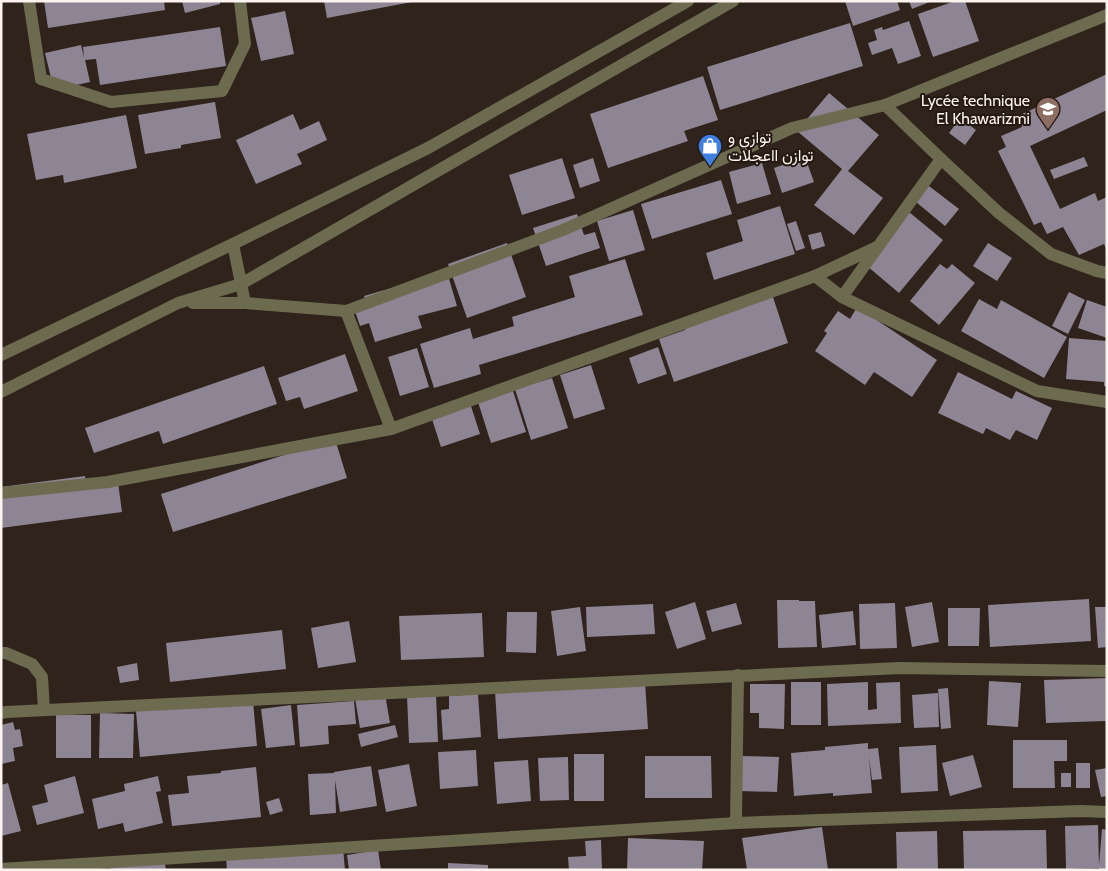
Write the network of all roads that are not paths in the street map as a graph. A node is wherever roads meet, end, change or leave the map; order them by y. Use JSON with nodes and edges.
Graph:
{"nodes":[{"id":1,"x":29,"y":1,"type":"edge"},
{"id":2,"x":240,"y":1,"type":"edge"},
{"id":3,"x":688,"y":1,"type":"edge"},
{"id":4,"x":733,"y":1,"type":"edge"},
{"id":5,"x":1107,"y":16,"type":"edge"},
{"id":6,"x":884,"y":105,"type":"junction"},
{"id":7,"x":941,"y":159,"type":"junction"},
{"id":8,"x":233,"y":244,"type":"junction"},
{"id":9,"x":877,"y":247,"type":"junction"},
{"id":10,"x":1107,"y":273,"type":"edge"},
{"id":11,"x":815,"y":276,"type":"junction"},
{"id":12,"x":241,"y":284,"type":"junction"},
{"id":13,"x":842,"y":297,"type":"junction"},
{"id":14,"x":178,"y":303,"type":"junction"},
{"id":15,"x":245,"y":303,"type":"junction"},
{"id":16,"x":346,"y":311,"type":"junction"},
{"id":17,"x":1,"y":355,"type":"edge"},
{"id":18,"x":1,"y":392,"type":"edge"},
{"id":19,"x":1107,"y":402,"type":"edge"},
{"id":20,"x":391,"y":429,"type":"junction"},
{"id":21,"x":1,"y":493,"type":"edge"},
{"id":22,"x":1,"y":653,"type":"edge"},
{"id":23,"x":1107,"y":670,"type":"edge"},
{"id":24,"x":738,"y":675,"type":"junction"},
{"id":25,"x":44,"y":710,"type":"junction"},
{"id":26,"x":1,"y":714,"type":"edge"},
{"id":27,"x":1107,"y":812,"type":"edge"},
{"id":28,"x":736,"y":823,"type":"junction"},
{"id":29,"x":1,"y":870,"type":"edge"}],
"edges":[{"from":1,"to":2,"type":"street"},
{"from":3,"to":8,"type":"street"},
{"from":4,"to":12,"type":"street"},
{"from":5,"to":6,"type":"street"},
{"from":6,"to":7,"type":"street"},
{"from":6,"to":16,"type":"street"},
{"from":7,"to":9,"type":"street"},
{"from":7,"to":10,"type":"street"},
{"from":8,"to":12,"type":"street"},
{"from":8,"to":17,"type":"street"},
{"from":9,"to":11,"type":"street"},
{"from":9,"to":13,"type":"street"},
{"from":11,"to":13,"type":"street"},
{"from":11,"to":20,"type":"street"},
{"from":12,"to":14,"type":"street"},
{"from":12,"to":15,"type":"street"},
{"from":13,"to":19,"type":"street"},
{"from":14,"to":15,"type":"street"},
{"from":14,"to":18,"type":"street"},
{"from":15,"to":16,"type":"street"},
{"from":16,"to":20,"type":"street"},
{"from":20,"to":21,"type":"street"},
{"from":22,"to":25,"type":"street"},
{"from":23,"to":24,"type":"street"},
{"from":24,"to":25,"type":"street"},
{"from":24,"to":28,"type":"street"},
{"from":25,"to":26,"type":"street"},
{"from":27,"to":28,"type":"street"},
{"from":28,"to":29,"type":"street"}]}
